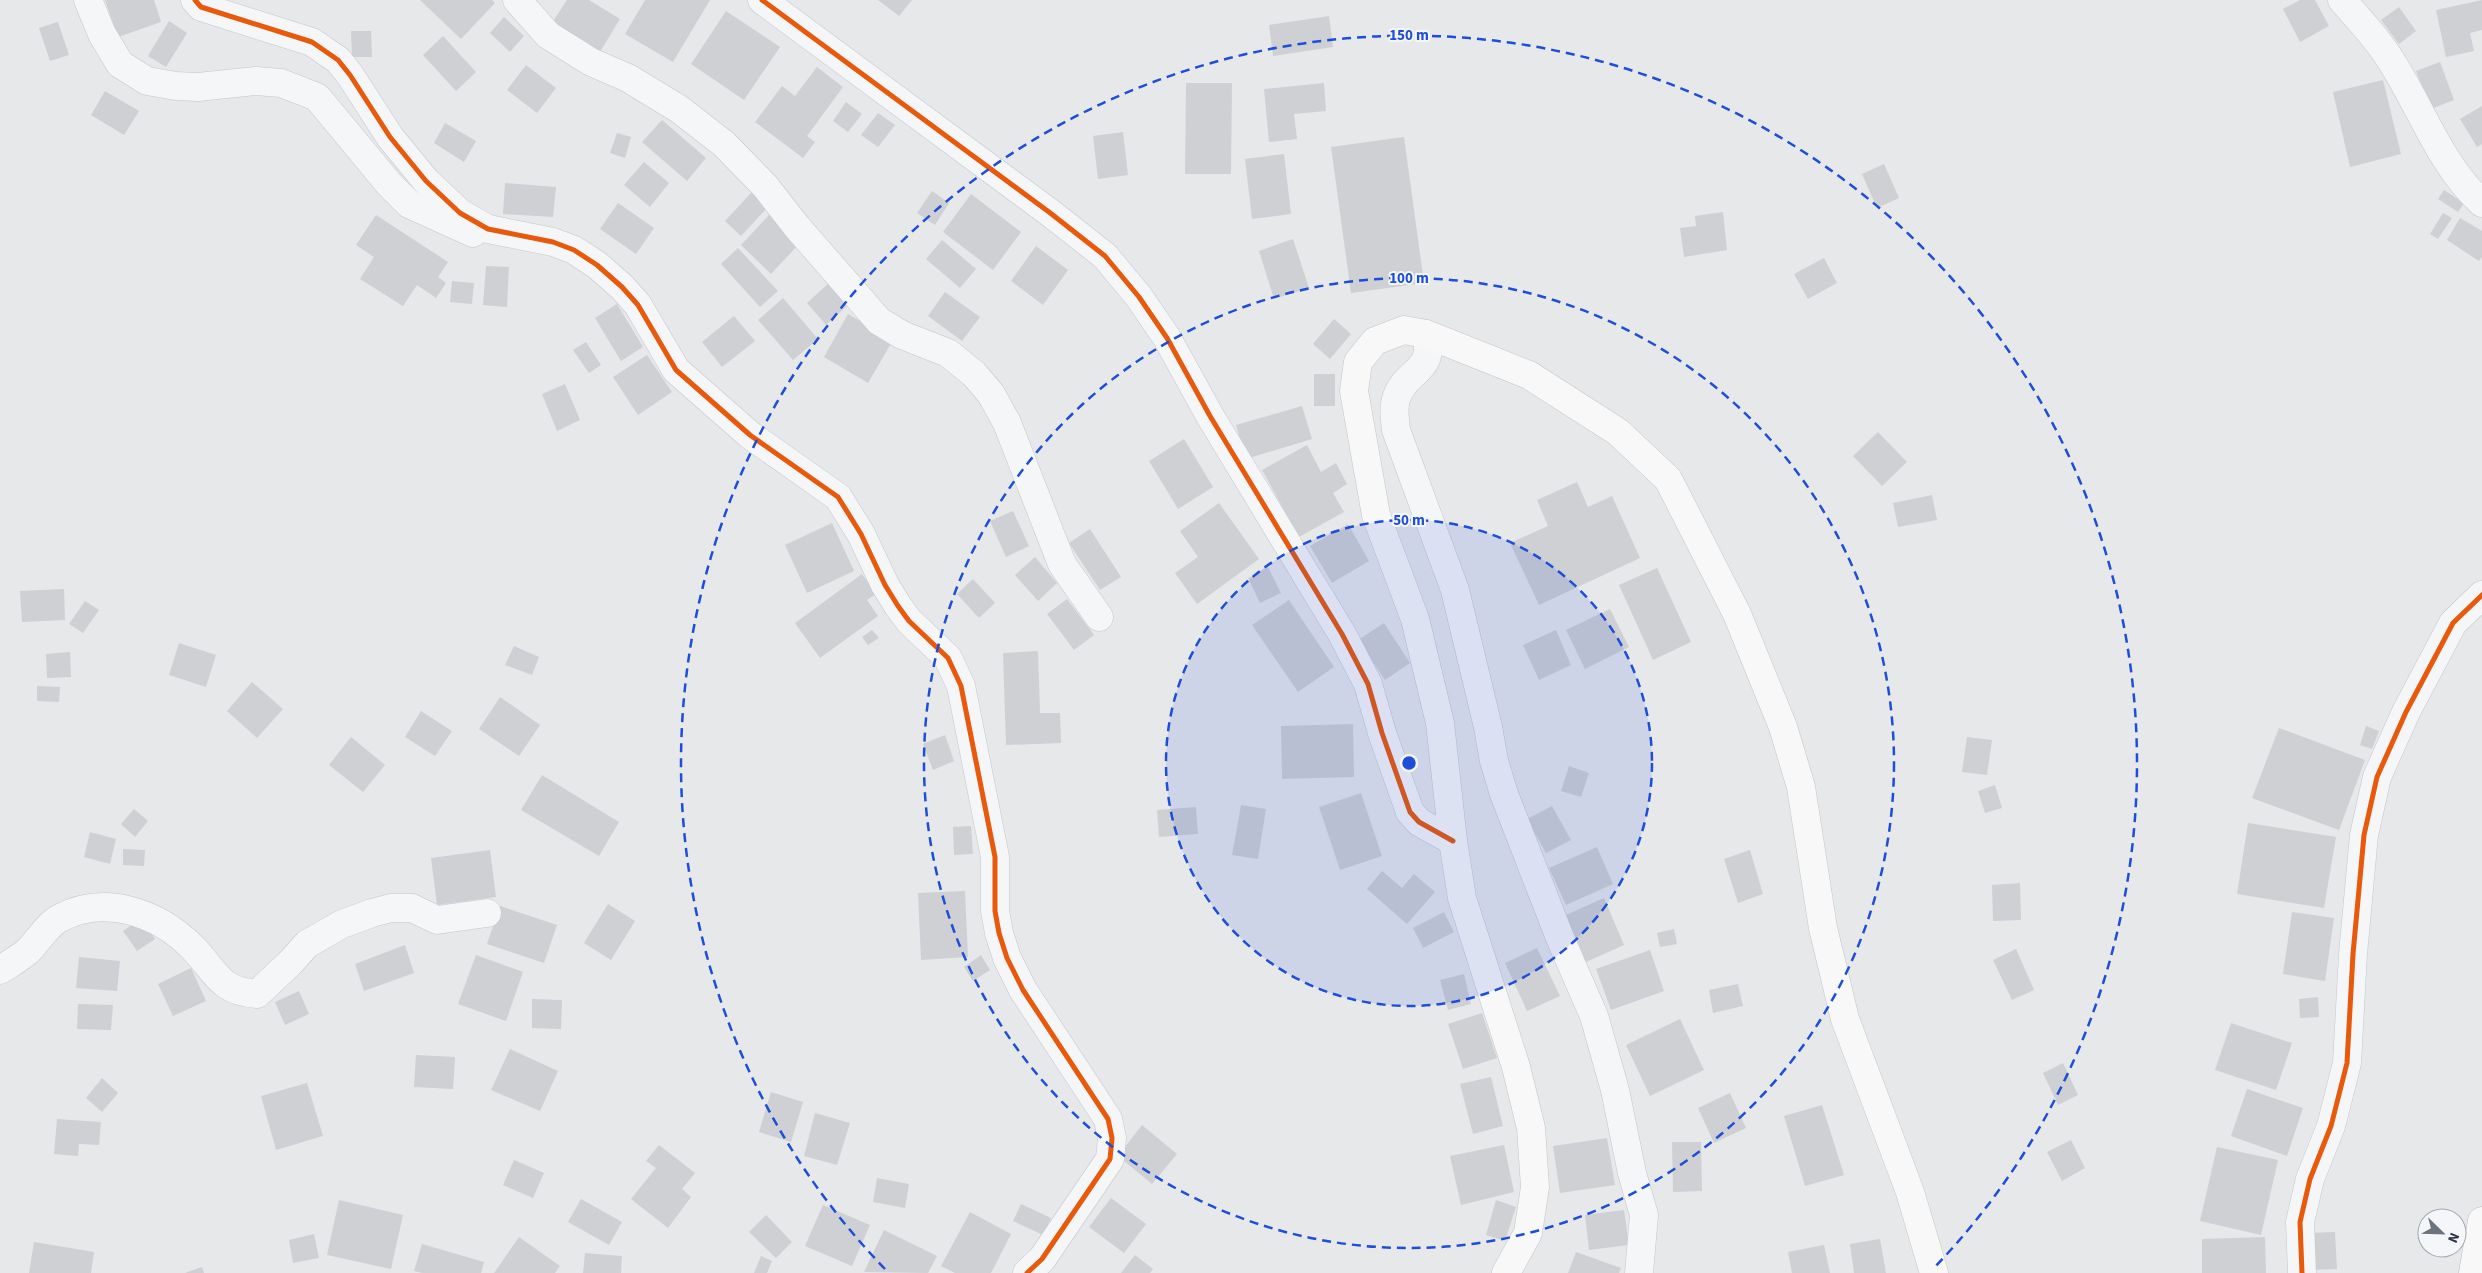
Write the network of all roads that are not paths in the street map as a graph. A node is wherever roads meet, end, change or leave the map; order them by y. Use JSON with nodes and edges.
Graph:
{"nodes":[{"id":1,"x":88,"y":0,"type":"edge"},
{"id":2,"x":195,"y":0,"type":"edge"},
{"id":3,"x":517,"y":0,"type":"edge"},
{"id":4,"x":762,"y":0,"type":"edge"},
{"id":5,"x":2342,"y":0,"type":"edge"},
{"id":6,"x":2482,"y":204,"type":"edge"},
{"id":7,"x":553,"y":242,"type":"junction"},
{"id":8,"x":1426,"y":334,"type":"junction"},
{"id":9,"x":2482,"y":595,"type":"edge"},
{"id":10,"x":1099,"y":618,"type":"dead end"},
{"id":11,"x":1453,"y":841,"type":"junction"},
{"id":12,"x":487,"y":913,"type":"dead end"},
{"id":13,"x":0,"y":970,"type":"edge"},
{"id":14,"x":2482,"y":1221,"type":"edge"},
{"id":15,"x":1027,"y":1273,"type":"edge"},
{"id":16,"x":1506,"y":1273,"type":"edge"},
{"id":17,"x":1639,"y":1273,"type":"edge"},
{"id":18,"x":1934,"y":1273,"type":"edge"},
{"id":19,"x":2302,"y":1273,"type":"edge"},
{"id":20,"x":2472,"y":1273,"type":"edge"}],
"edges":[{"from":1,"to":7,"type":"street"},
{"from":2,"to":7,"type":"street"},
{"from":3,"to":10,"type":"street"},
{"from":4,"to":11,"type":"street"},
{"from":5,"to":6,"type":"street"},
{"from":7,"to":15,"type":"street"},
{"from":8,"to":11,"type":"main road"},
{"from":8,"to":17,"type":"street"},
{"from":8,"to":18,"type":"main road"},
{"from":9,"to":19,"type":"street"},
{"from":11,"to":16,"type":"main road"},
{"from":12,"to":13,"type":"street"},
{"from":14,"to":20,"type":"main road"}]}
